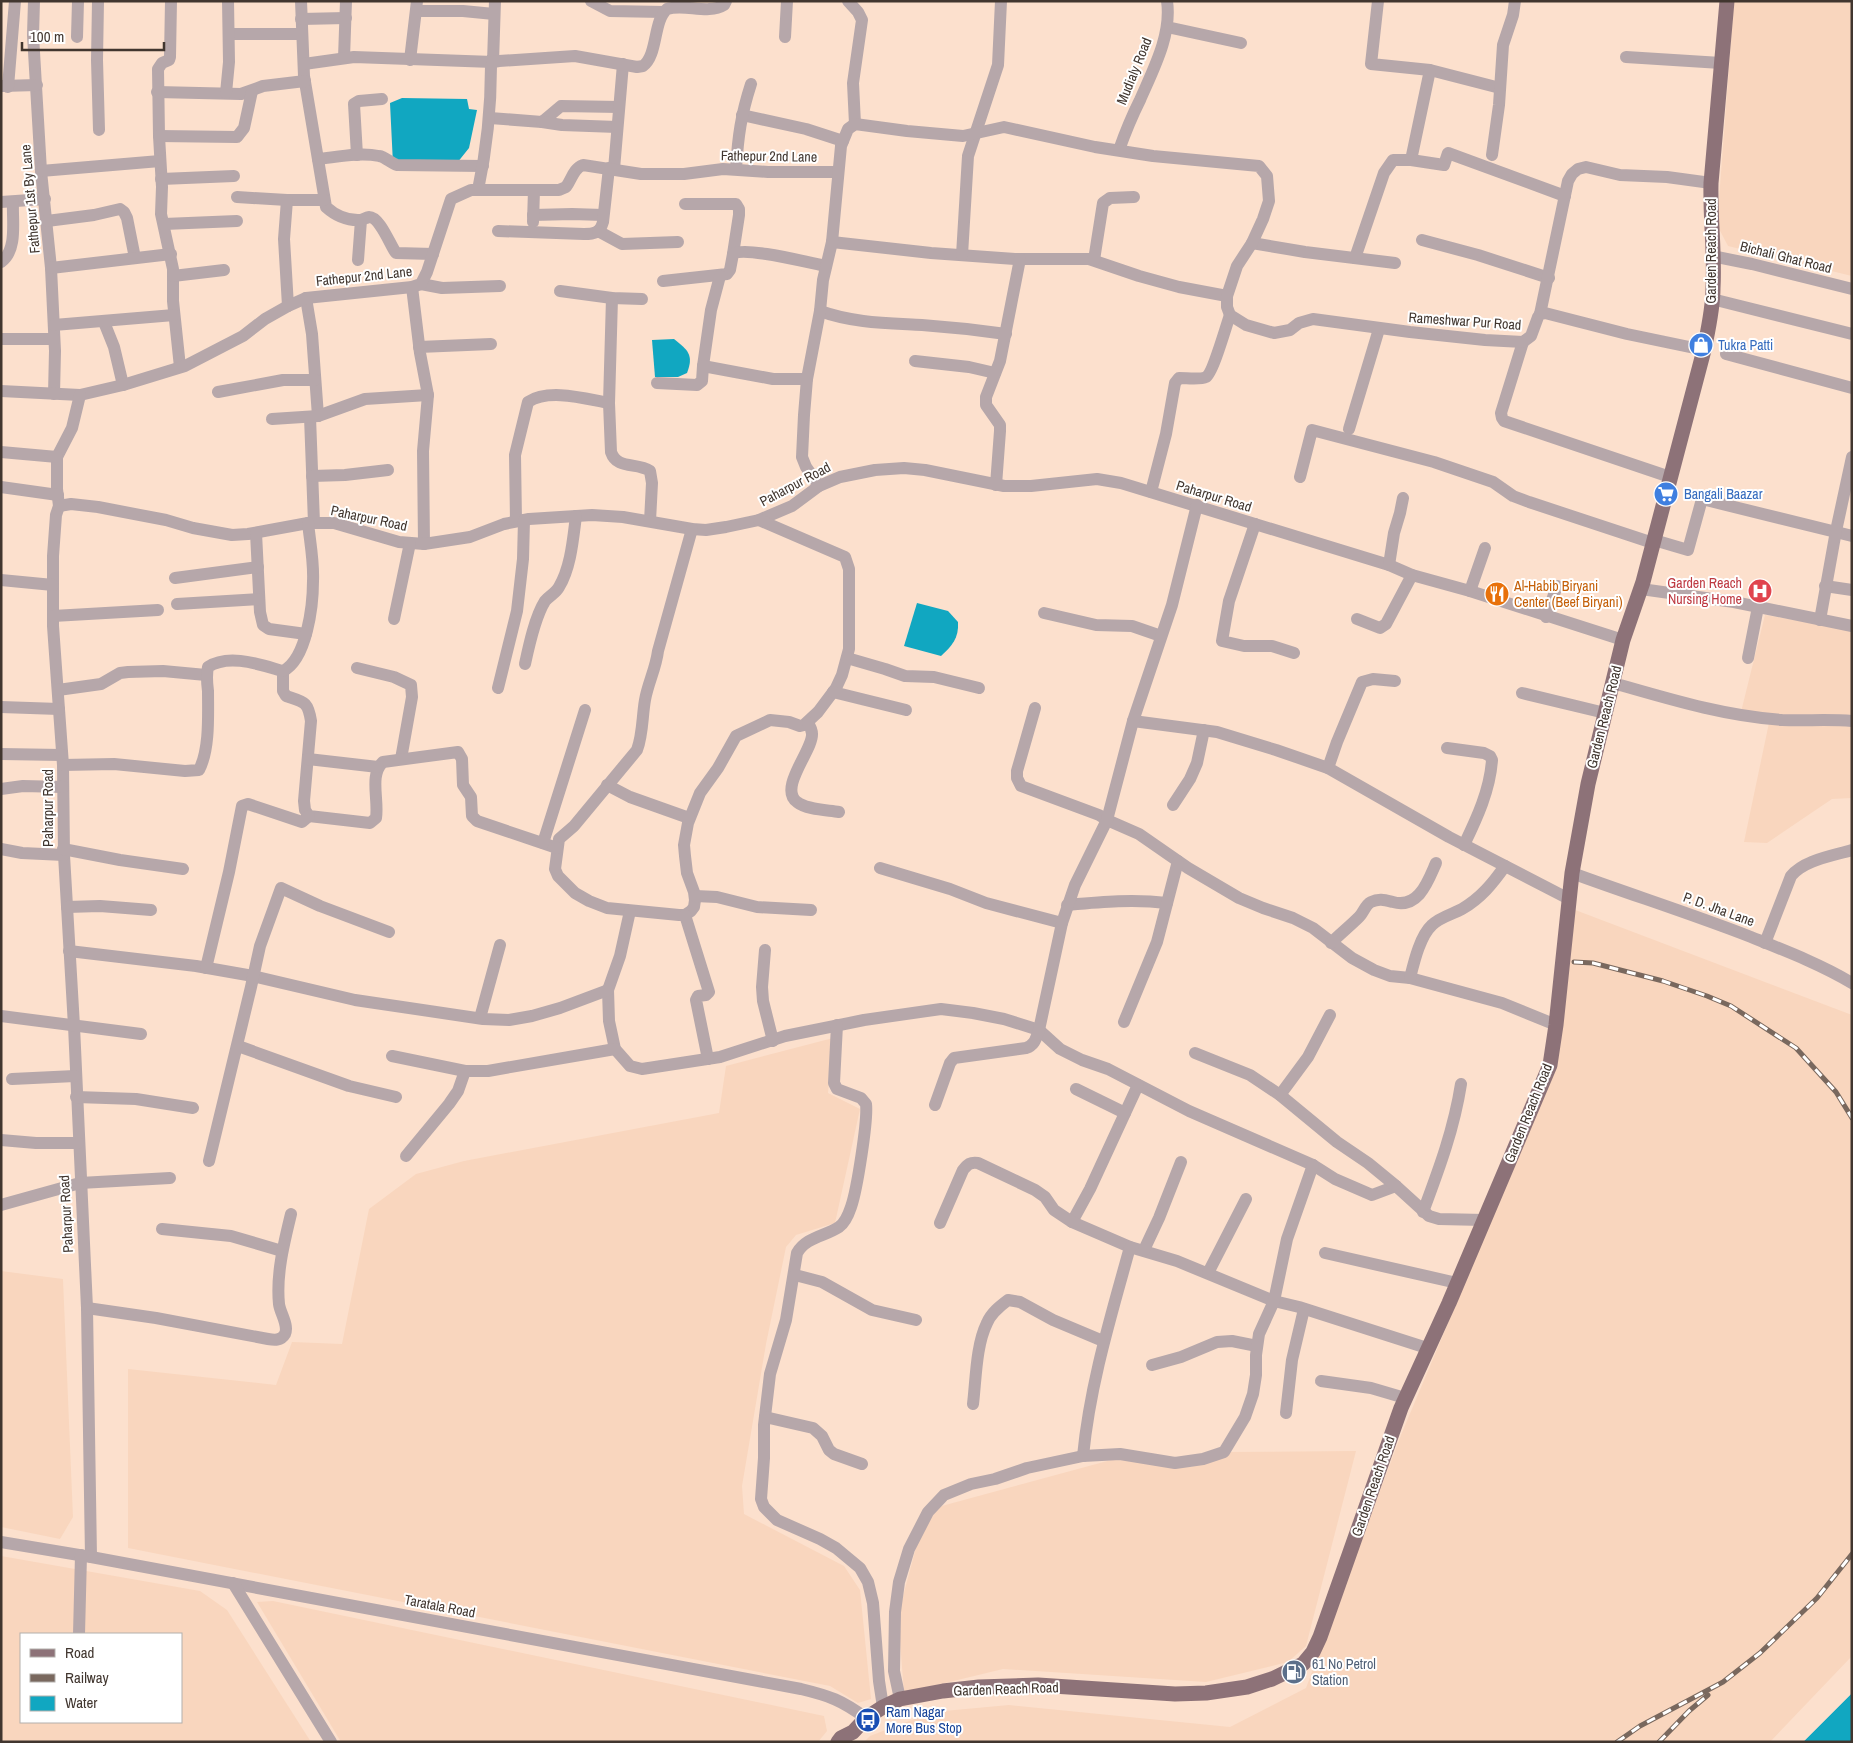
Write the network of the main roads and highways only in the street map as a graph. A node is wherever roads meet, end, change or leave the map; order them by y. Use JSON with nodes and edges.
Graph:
{"nodes":[{"id":1,"x":1727,"y":1,"type":"edge"},
{"id":2,"x":852,"y":1737,"type":"edge"},
{"id":3,"x":838,"y":1742,"type":"edge"}],
"edges":[{"from":1,"to":2,"type":"main road","name":"Garden Reach Road"},
{"from":2,"to":3,"type":"main road","name":"Garden Reach Road"}]}
